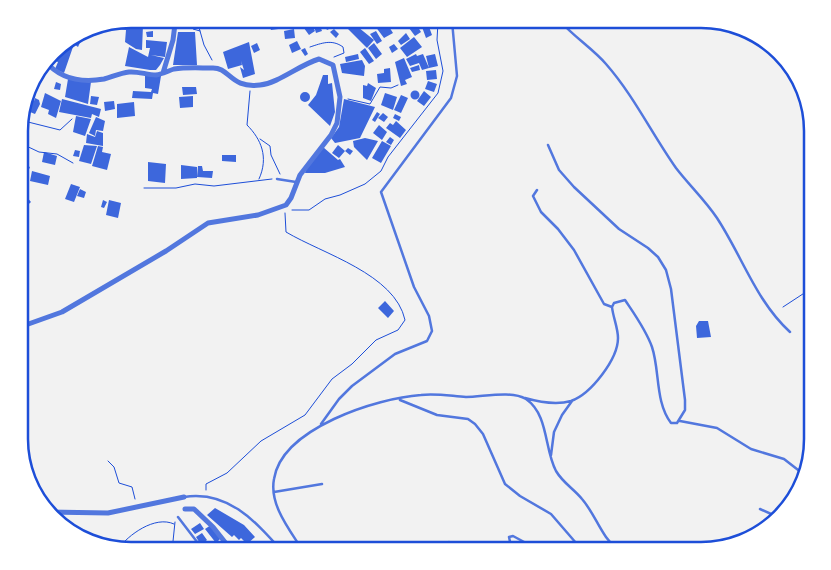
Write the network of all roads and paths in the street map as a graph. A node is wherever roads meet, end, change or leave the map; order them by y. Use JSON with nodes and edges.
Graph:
{"nodes":[{"id":1,"x":174,"y":28,"type":"edge"},
{"id":2,"x":192,"y":28,"type":"edge"},
{"id":3,"x":199,"y":28,"type":"edge"},
{"id":4,"x":438,"y":28,"type":"edge"},
{"id":5,"x":453,"y":28,"type":"edge"},
{"id":6,"x":567,"y":28,"type":"edge"},
{"id":7,"x":200,"y":32,"type":"junction"},
{"id":8,"x":310,"y":47,"type":"dead end"},
{"id":9,"x":330,"y":62,"type":"junction"},
{"id":10,"x":50,"y":66,"type":"edge"},
{"id":11,"x":215,"y":68,"type":"junction"},
{"id":12,"x":163,"y":73,"type":"junction"},
{"id":13,"x":398,"y":85,"type":"dead end"},
{"id":14,"x":249,"y":86,"type":"junction"},
{"id":15,"x":340,"y":97,"type":"junction"},
{"id":16,"x":72,"y":119,"type":"dead end"},
{"id":17,"x":28,"y":122,"type":"edge"},
{"id":18,"x":259,"y":138,"type":"junction"},
{"id":19,"x":548,"y":145,"type":"dead end"},
{"id":20,"x":28,"y":146,"type":"edge"},
{"id":21,"x":73,"y":163,"type":"dead end"},
{"id":22,"x":259,"y":179,"type":"junction"},
{"id":23,"x":277,"y":179,"type":"joint"},
{"id":24,"x":283,"y":179,"type":"junction"},
{"id":25,"x":298,"y":183,"type":"junction"},
{"id":26,"x":144,"y":188,"type":"dead end"},
{"id":27,"x":537,"y":190,"type":"dead end"},
{"id":28,"x":803,"y":294,"type":"edge"},
{"id":29,"x":612,"y":307,"type":"junction"},
{"id":30,"x":783,"y":307,"type":"dead end"},
{"id":31,"x":28,"y":324,"type":"edge"},
{"id":32,"x":790,"y":332,"type":"dead end"},
{"id":33,"x":525,"y":398,"type":"junction"},
{"id":34,"x":399,"y":399,"type":"junction"},
{"id":35,"x":572,"y":400,"type":"junction"},
{"id":36,"x":680,"y":421,"type":"junction"},
{"id":37,"x":321,"y":424,"type":"junction"},
{"id":38,"x":551,"y":457,"type":"junction"},
{"id":39,"x":108,"y":461,"type":"dead end"},
{"id":40,"x":799,"y":470,"type":"edge"},
{"id":41,"x":322,"y":484,"type":"dead end"},
{"id":42,"x":274,"y":492,"type":"junction"},
{"id":43,"x":207,"y":496,"type":"junction"},
{"id":44,"x":184,"y":497,"type":"joint"},
{"id":45,"x":138,"y":507,"type":"junction"},
{"id":46,"x":185,"y":509,"type":"dead end"},
{"id":47,"x":760,"y":509,"type":"dead end"},
{"id":48,"x":58,"y":512,"type":"edge"},
{"id":49,"x":771,"y":514,"type":"edge"},
{"id":50,"x":178,"y":517,"type":"dead end"},
{"id":51,"x":174,"y":524,"type":"dead end"},
{"id":52,"x":124,"y":542,"type":"edge"},
{"id":53,"x":197,"y":542,"type":"edge"},
{"id":54,"x":225,"y":542,"type":"edge"},
{"id":55,"x":273,"y":542,"type":"edge"},
{"id":56,"x":298,"y":542,"type":"edge"},
{"id":57,"x":508,"y":542,"type":"edge"},
{"id":58,"x":523,"y":542,"type":"edge"},
{"id":59,"x":575,"y":542,"type":"edge"},
{"id":60,"x":609,"y":542,"type":"edge"}],
"edges":[{"from":1,"to":12,"type":"street"},
{"from":2,"to":7,"type":"path"},
{"from":3,"to":7,"type":"path"},
{"from":4,"to":43,"type":"path"},
{"from":5,"to":37,"type":"lane"},
{"from":6,"to":32,"type":"lane"},
{"from":7,"to":11,"type":"path"},
{"from":8,"to":9,"type":"path"},
{"from":9,"to":14,"type":"street"},
{"from":9,"to":15,"type":"street"},
{"from":10,"to":12,"type":"street"},
{"from":11,"to":12,"type":"street"},
{"from":11,"to":14,"type":"street"},
{"from":13,"to":15,"type":"path"},
{"from":14,"to":18,"type":"path"},
{"from":15,"to":25,"type":"street"},
{"from":16,"to":17,"type":"path"},
{"from":18,"to":22,"type":"path"},
{"from":18,"to":24,"type":"path"},
{"from":19,"to":36,"type":"lane"},
{"from":20,"to":21,"type":"path"},
{"from":22,"to":23,"type":"path"},
{"from":22,"to":26,"type":"path"},
{"from":23,"to":24,"type":"lane"},
{"from":24,"to":25,"type":"lane"},
{"from":25,"to":31,"type":"street"},
{"from":27,"to":29,"type":"lane"},
{"from":28,"to":30,"type":"path"},
{"from":29,"to":35,"type":"lane"},
{"from":29,"to":36,"type":"lane"},
{"from":33,"to":34,"type":"lane"},
{"from":33,"to":35,"type":"lane"},
{"from":33,"to":38,"type":"lane"},
{"from":34,"to":37,"type":"lane"},
{"from":34,"to":59,"type":"lane"},
{"from":35,"to":38,"type":"lane"},
{"from":36,"to":40,"type":"lane"},
{"from":37,"to":42,"type":"lane"},
{"from":38,"to":60,"type":"lane"},
{"from":39,"to":45,"type":"path"},
{"from":41,"to":42,"type":"lane"},
{"from":42,"to":56,"type":"lane"},
{"from":43,"to":44,"type":"lane"},
{"from":43,"to":55,"type":"lane"},
{"from":44,"to":45,"type":"street"},
{"from":45,"to":48,"type":"street"},
{"from":46,"to":54,"type":"street"},
{"from":47,"to":49,"type":"lane"},
{"from":50,"to":53,"type":"lane"},
{"from":51,"to":52,"type":"path"},
{"from":57,"to":58,"type":"lane"}]}
